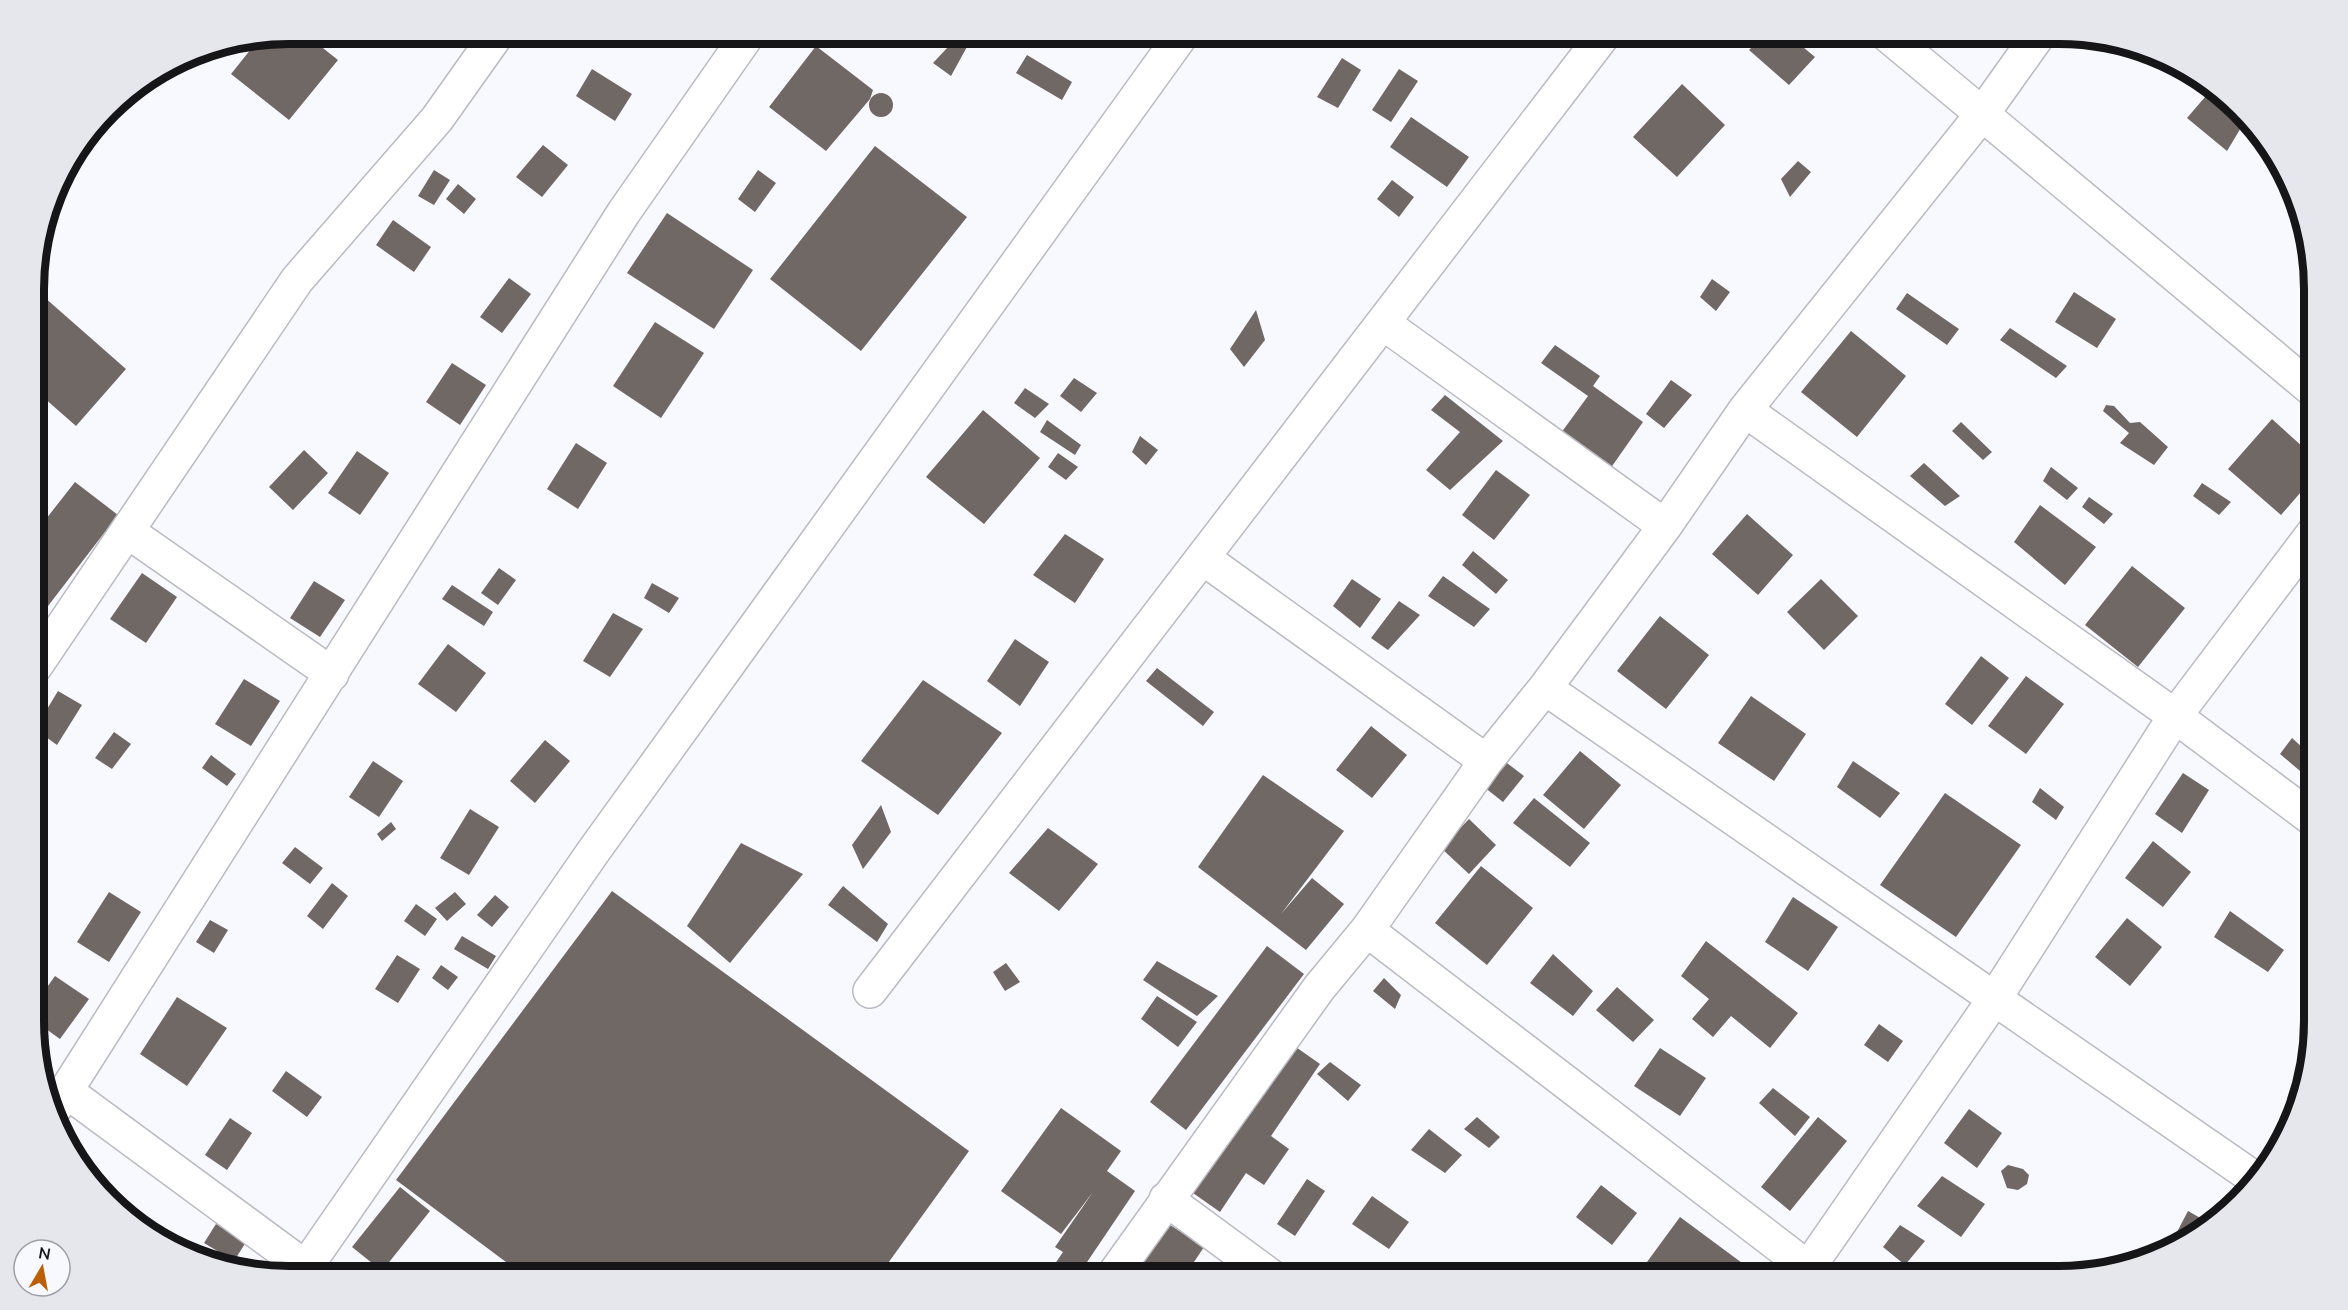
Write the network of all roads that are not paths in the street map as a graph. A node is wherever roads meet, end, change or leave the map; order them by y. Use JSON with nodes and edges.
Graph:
{"nodes":[{"id":1,"x":490,"y":44,"type":"edge"},
{"id":2,"x":741,"y":44,"type":"edge"},
{"id":3,"x":1175,"y":44,"type":"edge"},
{"id":4,"x":1597,"y":44,"type":"edge"},
{"id":5,"x":1898,"y":44,"type":"edge"},
{"id":6,"x":2032,"y":44,"type":"edge"},
{"id":7,"x":1983,"y":113,"type":"junction"},
{"id":8,"x":1383,"y":322,"type":"junction"},
{"id":9,"x":2304,"y":383,"type":"edge"},
{"id":10,"x":1745,"y":410,"type":"junction"},
{"id":11,"x":1665,"y":526,"type":"junction"},
{"id":12,"x":127,"y":531,"type":"junction"},
{"id":13,"x":2304,"y":545,"type":"edge"},
{"id":14,"x":1203,"y":558,"type":"junction"},
{"id":15,"x":44,"y":654,"type":"edge"},
{"id":16,"x":332,"y":674,"type":"junction"},
{"id":17,"x":1545,"y":688,"type":"junction"},
{"id":18,"x":2175,"y":716,"type":"junction"},
{"id":19,"x":1486,"y":761,"type":"junction"},
{"id":20,"x":2304,"y":813,"type":"edge"},
{"id":21,"x":1367,"y":930,"type":"junction"},
{"id":22,"x":870,"y":991,"type":"dead end"},
{"id":23,"x":1995,"y":998,"type":"junction"},
{"id":24,"x":61,"y":1100,"type":"edge"},
{"id":25,"x":2250,"y":1175,"type":"edge"},
{"id":26,"x":1166,"y":1199,"type":"junction"},
{"id":27,"x":294,"y":1266,"type":"edge"},
{"id":28,"x":306,"y":1266,"type":"edge"},
{"id":29,"x":1120,"y":1266,"type":"edge"},
{"id":30,"x":1257,"y":1266,"type":"edge"},
{"id":31,"x":1800,"y":1266,"type":"edge"},
{"id":32,"x":1815,"y":1266,"type":"edge"}],
"edges":[{"from":1,"to":12,"type":"street"},
{"from":2,"to":16,"type":"street"},
{"from":3,"to":28,"type":"street"},
{"from":4,"to":8,"type":"street"},
{"from":5,"to":7,"type":"street"},
{"from":6,"to":7,"type":"street"},
{"from":7,"to":9,"type":"street"},
{"from":7,"to":10,"type":"street"},
{"from":8,"to":11,"type":"street"},
{"from":8,"to":14,"type":"street"},
{"from":10,"to":11,"type":"street"},
{"from":10,"to":18,"type":"street"},
{"from":11,"to":17,"type":"street"},
{"from":12,"to":15,"type":"street"},
{"from":12,"to":16,"type":"street"},
{"from":13,"to":18,"type":"street"},
{"from":14,"to":19,"type":"street"},
{"from":14,"to":22,"type":"street"},
{"from":16,"to":24,"type":"street"},
{"from":17,"to":19,"type":"street"},
{"from":17,"to":23,"type":"street"},
{"from":18,"to":20,"type":"street"},
{"from":18,"to":23,"type":"street"},
{"from":19,"to":21,"type":"street"},
{"from":21,"to":26,"type":"street"},
{"from":21,"to":31,"type":"street"},
{"from":23,"to":25,"type":"street"},
{"from":23,"to":32,"type":"street"},
{"from":24,"to":27,"type":"street"},
{"from":26,"to":29,"type":"street"},
{"from":26,"to":30,"type":"street"}]}
